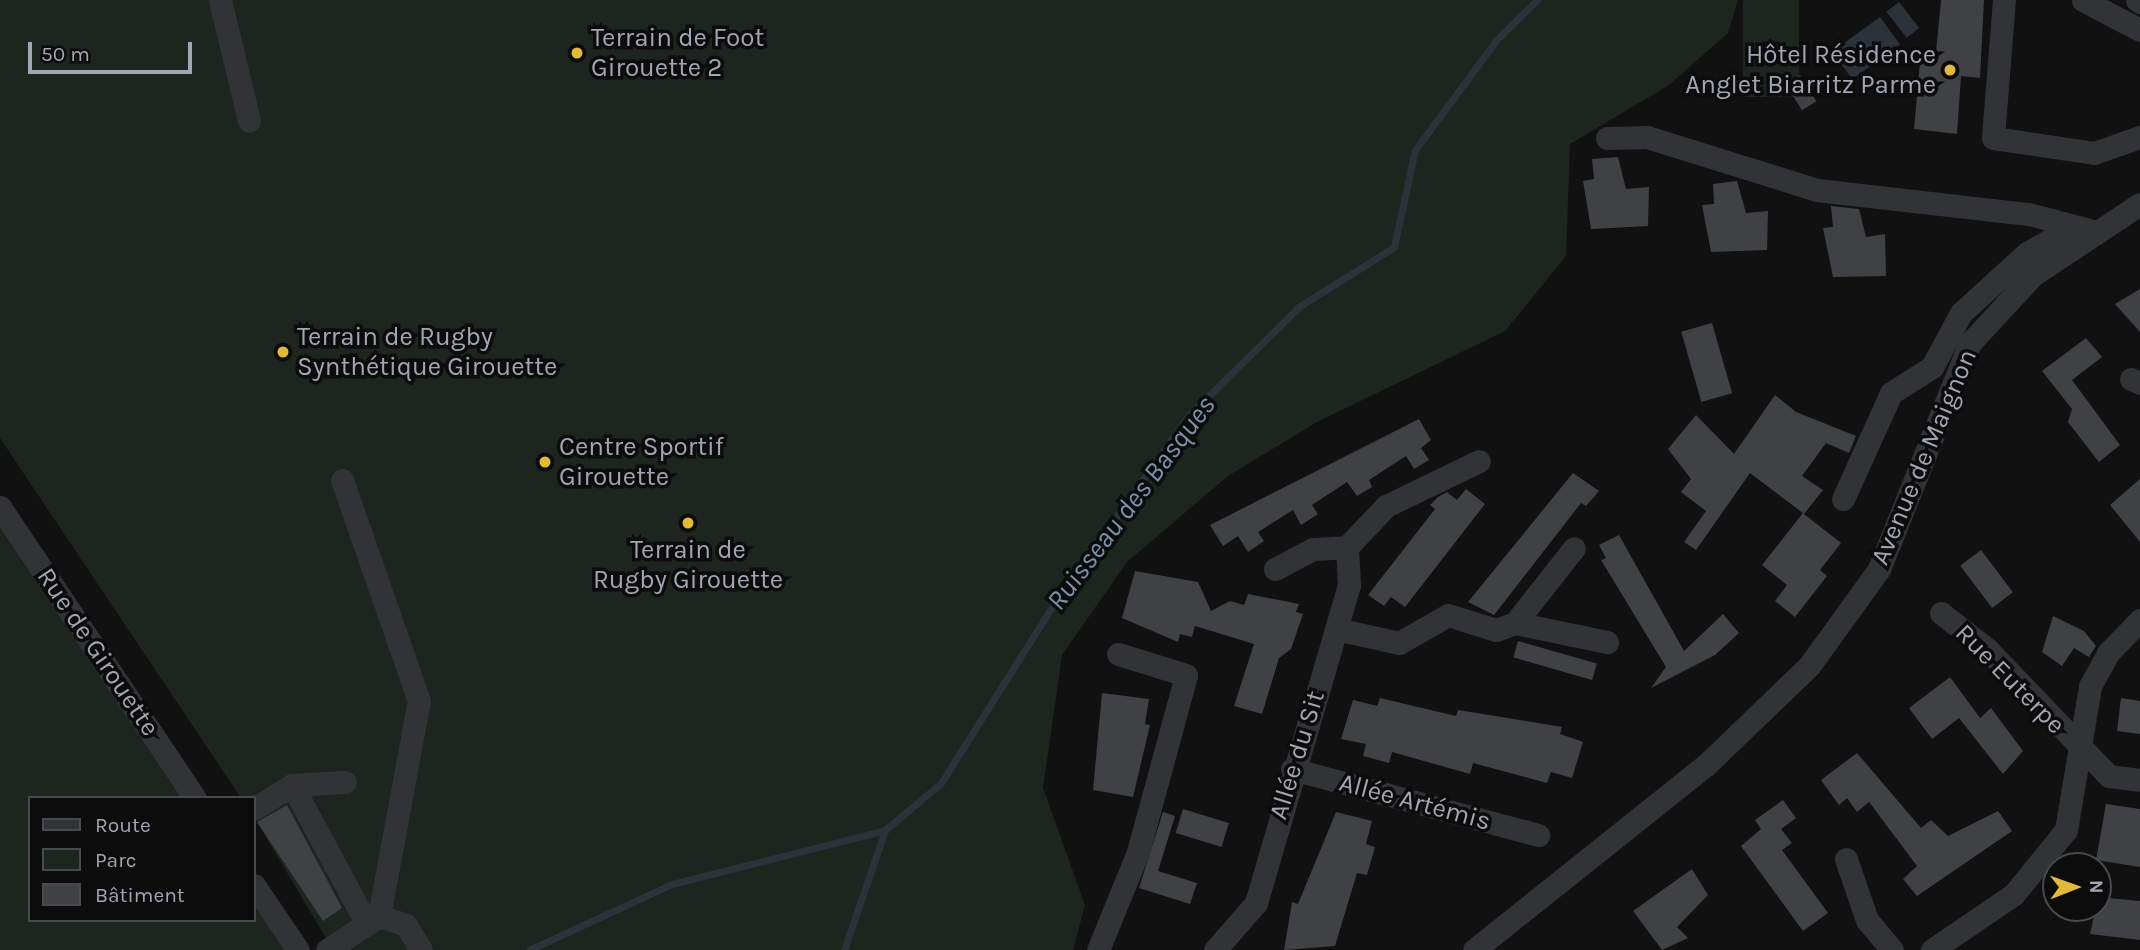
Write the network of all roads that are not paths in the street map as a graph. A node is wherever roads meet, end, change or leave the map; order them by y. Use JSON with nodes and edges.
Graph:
{"nodes":[{"id":1,"x":220,"y":0,"type":"edge"},
{"id":2,"x":2004,"y":0,"type":"edge"},
{"id":3,"x":2083,"y":0,"type":"edge"},
{"id":4,"x":2140,"y":30,"type":"edge"},
{"id":5,"x":249,"y":121,"type":"dead end"},
{"id":6,"x":2140,"y":136,"type":"edge"},
{"id":7,"x":1607,"y":138,"type":"dead end"},
{"id":8,"x":2140,"y":204,"type":"edge"},
{"id":9,"x":2094,"y":231,"type":"junction"},
{"id":10,"x":1932,"y":367,"type":"junction"},
{"id":11,"x":1952,"y":379,"type":"junction"},
{"id":12,"x":1479,"y":461,"type":"dead end"},
{"id":13,"x":342,"y":480,"type":"dead end"},
{"id":14,"x":1843,"y":499,"type":"dead end"},
{"id":15,"x":0,"y":507,"type":"edge"},
{"id":16,"x":1347,"y":547,"type":"junction"},
{"id":17,"x":1574,"y":548,"type":"dead end"},
{"id":18,"x":1275,"y":569,"type":"dead end"},
{"id":19,"x":1941,"y":612,"type":"dead end"},
{"id":20,"x":2140,"y":621,"type":"edge"},
{"id":21,"x":1515,"y":624,"type":"junction"},
{"id":22,"x":1336,"y":629,"type":"junction"},
{"id":23,"x":1607,"y":642,"type":"dead end"},
{"id":24,"x":1118,"y":654,"type":"dead end"},
{"id":25,"x":2077,"y":747,"type":"junction"},
{"id":26,"x":1292,"y":769,"type":"junction"},
{"id":27,"x":2140,"y":780,"type":"edge"},
{"id":28,"x":345,"y":782,"type":"dead end"},
{"id":29,"x":292,"y":785,"type":"junction"},
{"id":30,"x":194,"y":796,"type":"edge"},
{"id":31,"x":256,"y":807,"type":"edge"},
{"id":32,"x":1538,"y":835,"type":"dead end"},
{"id":33,"x":1846,"y":859,"type":"dead end"},
{"id":34,"x":256,"y":888,"type":"edge"},
{"id":35,"x":373,"y":920,"type":"junction"},
{"id":36,"x":1940,"y":948,"type":"edge"},
{"id":37,"x":298,"y":950,"type":"edge"},
{"id":38,"x":327,"y":950,"type":"edge"},
{"id":39,"x":421,"y":950,"type":"edge"},
{"id":40,"x":1098,"y":950,"type":"edge"},
{"id":41,"x":1215,"y":950,"type":"edge"},
{"id":42,"x":1474,"y":950,"type":"edge"},
{"id":43,"x":1892,"y":950,"type":"edge"}],
"edges":[{"from":1,"to":5,"type":"street"},
{"from":2,"to":6,"type":"street"},
{"from":3,"to":4,"type":"street"},
{"from":7,"to":9,"type":"street"},
{"from":8,"to":9,"type":"street","name":"Avenue de Maignon"},
{"from":9,"to":10,"type":"street"},
{"from":9,"to":11,"type":"street","name":"Avenue de Maignon"},
{"from":10,"to":11,"type":"street"},
{"from":10,"to":14,"type":"street"},
{"from":11,"to":42,"type":"street","name":"Avenue de Maignon"},
{"from":12,"to":16,"type":"street"},
{"from":13,"to":35,"type":"street"},
{"from":15,"to":30,"type":"street","name":"Rue de Girouette"},
{"from":16,"to":18,"type":"street"},
{"from":16,"to":22,"type":"street","name":"Allée du Sit"},
{"from":17,"to":21,"type":"street"},
{"from":19,"to":25,"type":"street","name":"Rue Euterpe"},
{"from":20,"to":25,"type":"street"},
{"from":21,"to":22,"type":"street"},
{"from":21,"to":23,"type":"street"},
{"from":22,"to":26,"type":"street","name":"Allée du Sit"},
{"from":24,"to":40,"type":"street"},
{"from":25,"to":27,"type":"street","name":"Rue Euterpe"},
{"from":25,"to":36,"type":"street"},
{"from":26,"to":32,"type":"street","name":"Allée Artémis"},
{"from":26,"to":41,"type":"street","name":"Allée du Sit"},
{"from":28,"to":29,"type":"street"},
{"from":29,"to":31,"type":"street"},
{"from":29,"to":35,"type":"street"},
{"from":33,"to":43,"type":"street"},
{"from":34,"to":37,"type":"street"},
{"from":35,"to":38,"type":"street"},
{"from":35,"to":39,"type":"street"}]}
